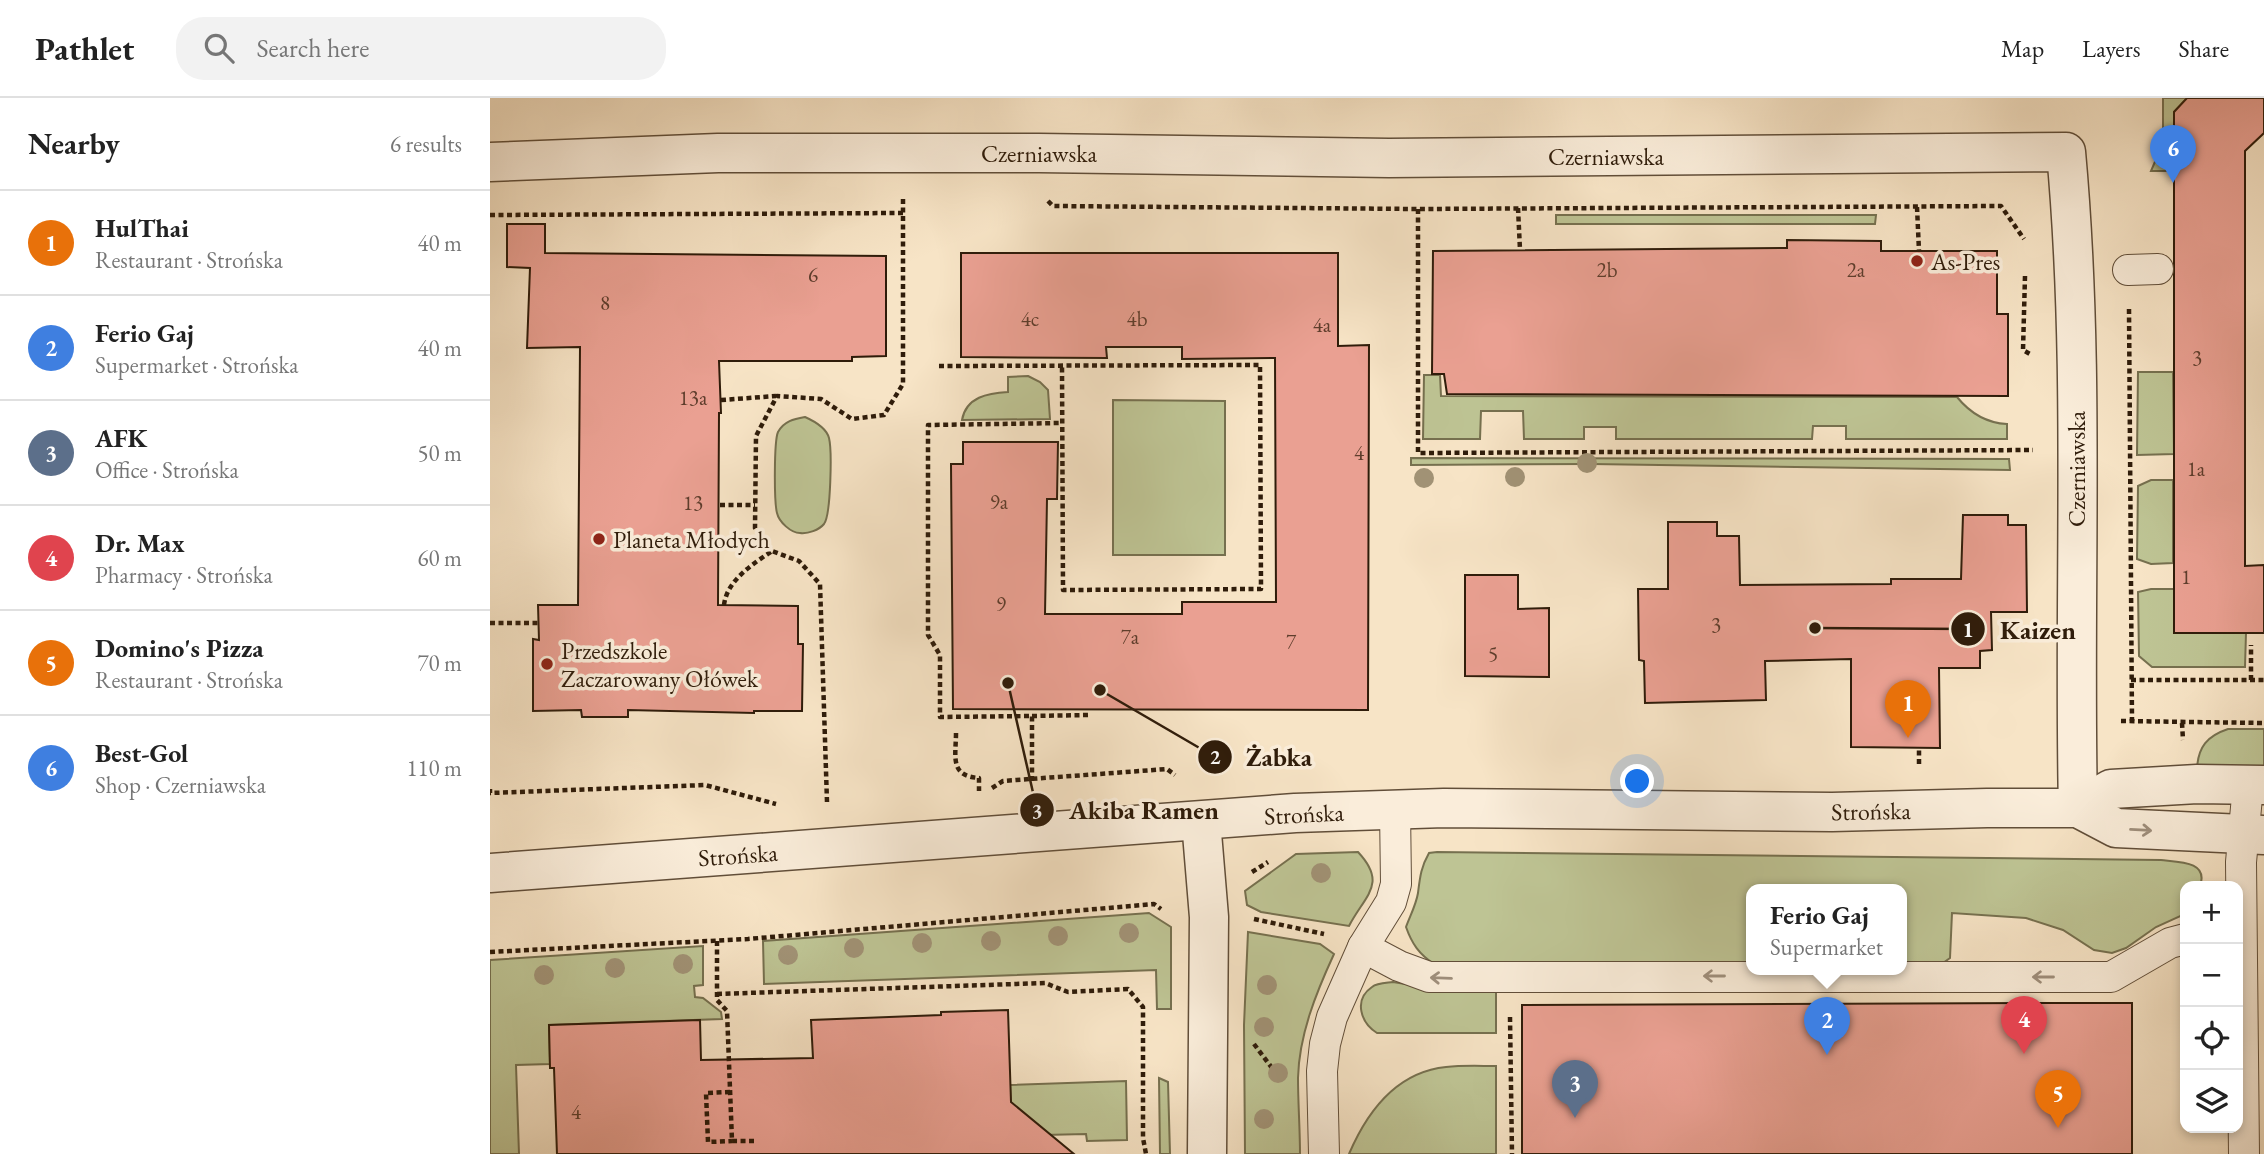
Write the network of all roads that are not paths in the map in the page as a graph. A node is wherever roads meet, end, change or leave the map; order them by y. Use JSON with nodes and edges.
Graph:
{"nodes":[{"id":1,"x":490,"y":162,"type":"edge"},
{"id":2,"x":2158,"y":268,"type":"dead end"},
{"id":3,"x":2128,"y":270,"type":"dead end"},
{"id":4,"x":2256,"y":786,"type":"edge"},
{"id":5,"x":2078,"y":808,"type":"junction"},
{"id":6,"x":1395,"y":809,"type":"junction"},
{"id":7,"x":1201,"y":821,"type":"junction"},
{"id":8,"x":2254,"y":835,"type":"edge"},
{"id":9,"x":490,"y":873,"type":"edge"},
{"id":10,"x":2248,"y":933,"type":"edge"},
{"id":11,"x":2180,"y":940,"type":"edge"},
{"id":12,"x":1363,"y":947,"type":"junction"},
{"id":13,"x":1207,"y":1154,"type":"edge"},
{"id":14,"x":1324,"y":1154,"type":"edge"},
{"id":15,"x":2244,"y":1154,"type":"edge"}],
"edges":[{"from":1,"to":5,"type":"street","name":"Czerniawska"},
{"from":2,"to":3,"type":"lane"},
{"from":4,"to":5,"type":"street"},
{"from":4,"to":8,"type":"lane"},
{"from":5,"to":6,"type":"street","name":"Strońska"},
{"from":5,"to":8,"type":"street","name":"Strońska","one_way":true},
{"from":6,"to":7,"type":"street","name":"Strońska"},
{"from":6,"to":12,"type":"lane"},
{"from":7,"to":9,"type":"street","name":"Strońska"},
{"from":7,"to":13,"type":"street"},
{"from":8,"to":10,"type":"lane"},
{"from":10,"to":15,"type":"lane"},
{"from":11,"to":12,"type":"lane","one_way":true},
{"from":12,"to":14,"type":"lane"}]}
